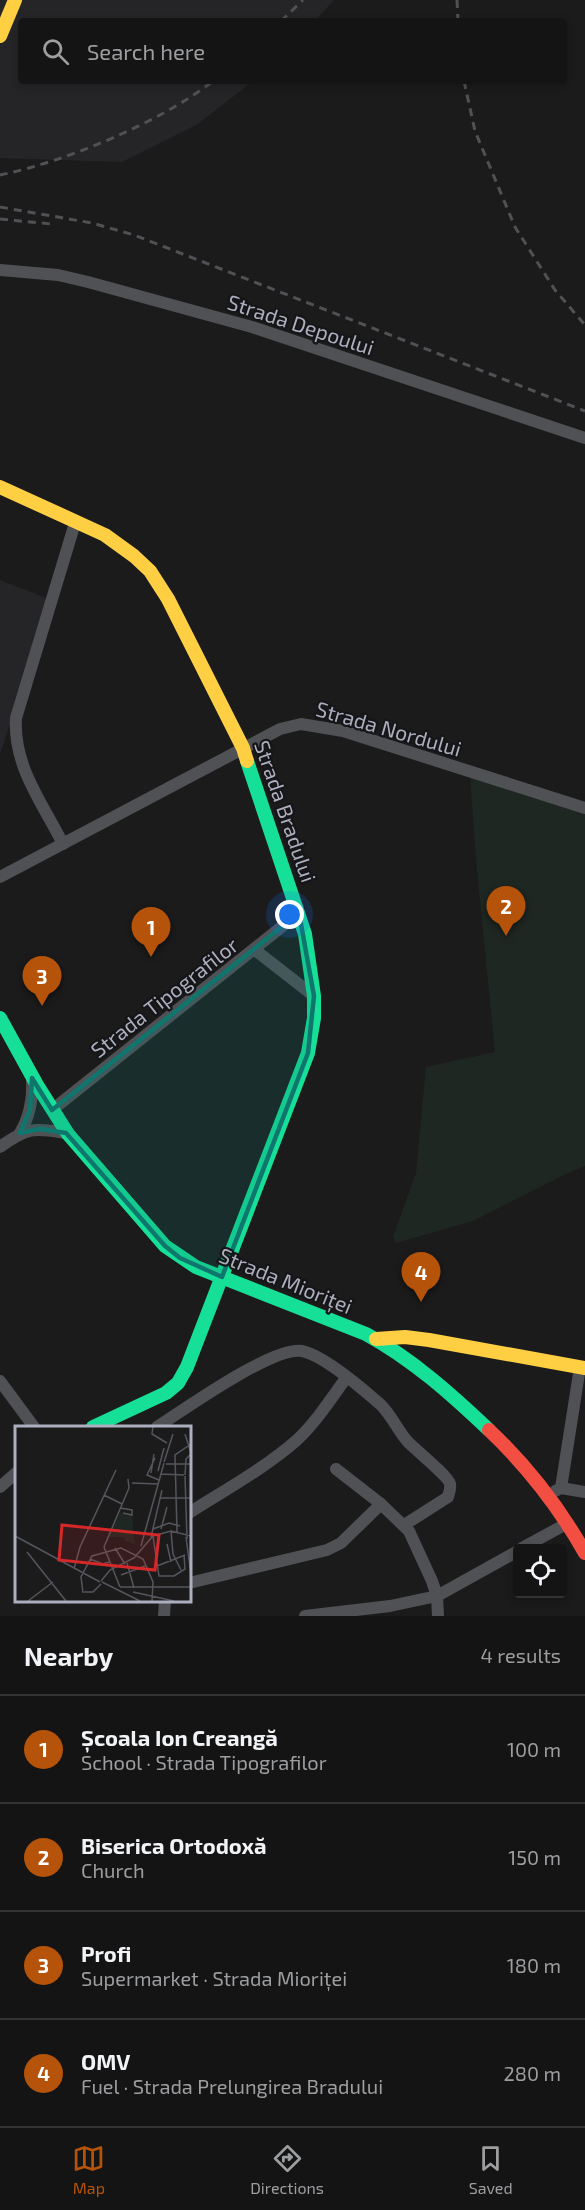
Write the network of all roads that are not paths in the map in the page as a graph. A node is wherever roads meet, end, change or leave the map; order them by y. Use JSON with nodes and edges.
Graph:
{"nodes":[{"id":1,"x":15,"y":0,"type":"edge"},
{"id":2,"x":0,"y":36,"type":"edge"},
{"id":3,"x":0,"y":270,"type":"edge"},
{"id":4,"x":585,"y":438,"type":"edge"},
{"id":5,"x":0,"y":487,"type":"edge"},
{"id":6,"x":75,"y":523,"type":"junction"},
{"id":7,"x":243,"y":748,"type":"junction"},
{"id":8,"x":585,"y":808,"type":"edge"},
{"id":9,"x":63,"y":844,"type":"junction"},
{"id":10,"x":0,"y":877,"type":"edge"},
{"id":11,"x":299,"y":913,"type":"junction"},
{"id":12,"x":255,"y":950,"type":"junction"},
{"id":13,"x":314,"y":996,"type":"junction"},
{"id":14,"x":0,"y":1018,"type":"edge"},
{"id":15,"x":32,"y":1078,"type":"junction"},
{"id":16,"x":52,"y":1110,"type":"junction"},
{"id":17,"x":20,"y":1133,"type":"junction"},
{"id":18,"x":66,"y":1133,"type":"junction"},
{"id":19,"x":0,"y":1147,"type":"edge"},
{"id":20,"x":222,"y":1277,"type":"junction"},
{"id":21,"x":376,"y":1339,"type":"junction"},
{"id":22,"x":429,"y":1340,"type":"junction"},
{"id":23,"x":414,"y":1364,"type":"junction"},
{"id":24,"x":582,"y":1368,"type":"edge"},
{"id":25,"x":346,"y":1378,"type":"junction"},
{"id":26,"x":0,"y":1381,"type":"edge"},
{"id":27,"x":33,"y":1426,"type":"edge"},
{"id":28,"x":95,"y":1426,"type":"edge"},
{"id":29,"x":159,"y":1426,"type":"edge"},
{"id":30,"x":336,"y":1469,"type":"dead end"},
{"id":31,"x":15,"y":1474,"type":"edge"},
{"id":32,"x":0,"y":1487,"type":"edge"},
{"id":33,"x":561,"y":1488,"type":"junction"},
{"id":34,"x":585,"y":1492,"type":"edge"},
{"id":35,"x":549,"y":1496,"type":"junction"},
{"id":36,"x":381,"y":1504,"type":"junction"},
{"id":37,"x":190,"y":1512,"type":"edge"},
{"id":38,"x":568,"y":1523,"type":"junction"},
{"id":39,"x":404,"y":1525,"type":"junction"},
{"id":40,"x":529,"y":1544,"type":"edge"},
{"id":41,"x":585,"y":1553,"type":"edge"},
{"id":42,"x":513,"y":1554,"type":"edge"},
{"id":43,"x":190,"y":1583,"type":"edge"},
{"id":44,"x":437,"y":1596,"type":"junction"},
{"id":45,"x":165,"y":1601,"type":"edge"},
{"id":46,"x":164,"y":1616,"type":"edge"},
{"id":47,"x":305,"y":1616,"type":"edge"},
{"id":48,"x":438,"y":1616,"type":"edge"}],
"edges":[{"from":1,"to":2,"type":"street"},
{"from":3,"to":4,"type":"street","name":"Strada Depoului"},
{"from":5,"to":6,"type":"street","name":"Strada Bradului"},
{"from":6,"to":7,"type":"street","name":"Strada Bradului"},
{"from":6,"to":9,"type":"street"},
{"from":7,"to":8,"type":"street","name":"Strada Nordului"},
{"from":7,"to":9,"type":"street","name":"Strada Nordului"},
{"from":7,"to":11,"type":"street","name":"Strada Bradului"},
{"from":9,"to":10,"type":"street","name":"Strada Nordului"},
{"from":11,"to":12,"type":"street","name":"Strada Tipografilor"},
{"from":11,"to":13,"type":"street","name":"Strada Bradului"},
{"from":12,"to":13,"type":"street"},
{"from":12,"to":16,"type":"street","name":"Strada Tipografilor"},
{"from":13,"to":20,"type":"street","name":"Strada Bradului"},
{"from":14,"to":15,"type":"street","name":"Strada Mioriței"},
{"from":15,"to":16,"type":"street","name":"Strada Mioriței"},
{"from":15,"to":17,"type":"street"},
{"from":16,"to":18,"type":"street","name":"Strada Mioriței"},
{"from":17,"to":18,"type":"street"},
{"from":17,"to":19,"type":"street"},
{"from":18,"to":20,"type":"street","name":"Strada Mioriței"},
{"from":20,"to":21,"type":"street","name":"Strada Mioriței"},
{"from":20,"to":28,"type":"street","name":"Strada Bradului"},
{"from":21,"to":22,"type":"street"},
{"from":21,"to":23,"type":"street","name":"Strada Mioriței"},
{"from":22,"to":23,"type":"street"},
{"from":22,"to":24,"type":"street"},
{"from":23,"to":35,"type":"street","name":"Strada Mioriței"},
{"from":24,"to":33,"type":"street"},
{"from":25,"to":29,"type":"street"},
{"from":25,"to":37,"type":"street"},
{"from":25,"to":39,"type":"street"},
{"from":26,"to":27,"type":"street"},
{"from":30,"to":36,"type":"street"},
{"from":31,"to":32,"type":"street"},
{"from":33,"to":34,"type":"street"},
{"from":33,"to":35,"type":"street"},
{"from":35,"to":38,"type":"street","name":"Strada Mioriței"},
{"from":36,"to":39,"type":"street"},
{"from":36,"to":43,"type":"street"},
{"from":38,"to":40,"type":"street"},
{"from":38,"to":41,"type":"street","name":"Strada Mioriței"},
{"from":39,"to":44,"type":"street"},
{"from":42,"to":44,"type":"street"},
{"from":44,"to":47,"type":"street"},
{"from":44,"to":48,"type":"street"},
{"from":45,"to":46,"type":"street"}]}
